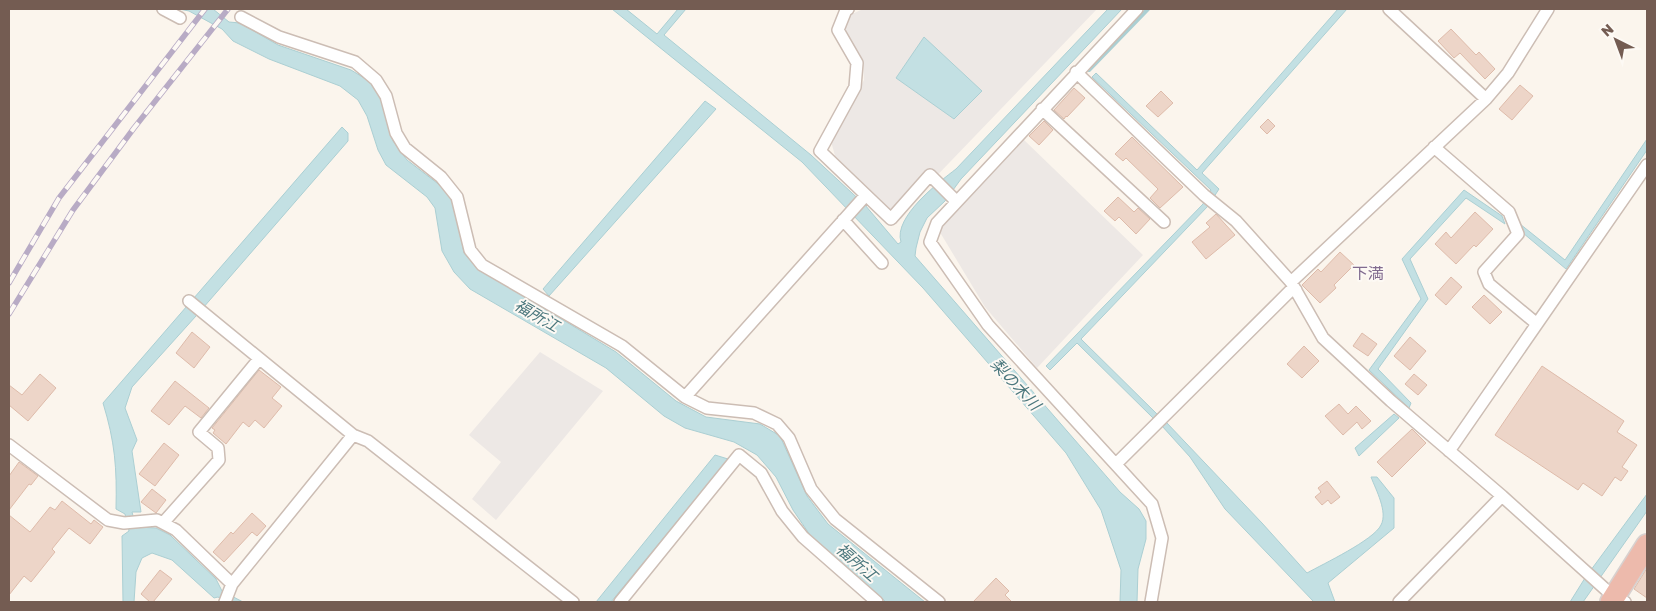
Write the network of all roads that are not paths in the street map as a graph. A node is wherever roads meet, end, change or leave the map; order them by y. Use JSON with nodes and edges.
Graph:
{"nodes":[{"id":1,"x":163,"y":9,"type":"edge"},
{"id":2,"x":848,"y":9,"type":"edge"},
{"id":3,"x":1137,"y":9,"type":"edge"},
{"id":4,"x":1389,"y":9,"type":"edge"},
{"id":5,"x":1548,"y":9,"type":"edge"},
{"id":6,"x":242,"y":17,"type":"dead end"},
{"id":7,"x":180,"y":18,"type":"dead end"},
{"id":8,"x":1076,"y":72,"type":"junction"},
{"id":9,"x":1486,"y":99,"type":"junction"},
{"id":10,"x":1042,"y":109,"type":"junction"},
{"id":11,"x":1434,"y":148,"type":"junction"},
{"id":12,"x":1647,"y":165,"type":"edge"},
{"id":13,"x":866,"y":195,"type":"junction"},
{"id":14,"x":956,"y":201,"type":"junction"},
{"id":15,"x":843,"y":220,"type":"junction"},
{"id":16,"x":1164,"y":222,"type":"dead end"},
{"id":17,"x":882,"y":264,"type":"dead end"},
{"id":18,"x":1294,"y":286,"type":"junction"},
{"id":19,"x":189,"y":301,"type":"dead end"},
{"id":20,"x":1537,"y":324,"type":"junction"},
{"id":21,"x":259,"y":359,"type":"junction"},
{"id":22,"x":685,"y":397,"type":"junction"},
{"id":23,"x":353,"y":435,"type":"junction"},
{"id":24,"x":9,"y":444,"type":"edge"},
{"id":25,"x":1449,"y":450,"type":"junction"},
{"id":26,"x":1116,"y":464,"type":"junction"},
{"id":27,"x":1502,"y":496,"type":"junction"},
{"id":28,"x":163,"y":523,"type":"junction"},
{"id":29,"x":1647,"y":545,"type":"edge"},
{"id":30,"x":231,"y":587,"type":"junction"},
{"id":31,"x":1613,"y":597,"type":"edge"},
{"id":32,"x":225,"y":602,"type":"edge"},
{"id":33,"x":573,"y":602,"type":"edge"},
{"id":34,"x":620,"y":602,"type":"edge"},
{"id":35,"x":877,"y":602,"type":"edge"},
{"id":36,"x":939,"y":602,"type":"edge"},
{"id":37,"x":1151,"y":602,"type":"edge"},
{"id":38,"x":1399,"y":602,"type":"edge"}],
"edges":[{"from":1,"to":7,"type":"street"},
{"from":2,"to":13,"type":"street"},
{"from":3,"to":8,"type":"street"},
{"from":4,"to":9,"type":"street"},
{"from":5,"to":9,"type":"street"},
{"from":6,"to":22,"type":"street"},
{"from":8,"to":10,"type":"street"},
{"from":8,"to":18,"type":"street"},
{"from":9,"to":11,"type":"street"},
{"from":10,"to":14,"type":"street"},
{"from":10,"to":16,"type":"street"},
{"from":11,"to":18,"type":"street"},
{"from":11,"to":20,"type":"street"},
{"from":12,"to":20,"type":"street"},
{"from":13,"to":14,"type":"street"},
{"from":13,"to":15,"type":"street"},
{"from":14,"to":26,"type":"street"},
{"from":15,"to":17,"type":"street"},
{"from":15,"to":22,"type":"street"},
{"from":18,"to":25,"type":"street"},
{"from":18,"to":26,"type":"street"},
{"from":19,"to":21,"type":"street"},
{"from":20,"to":25,"type":"street"},
{"from":21,"to":23,"type":"street"},
{"from":21,"to":28,"type":"street"},
{"from":22,"to":36,"type":"street"},
{"from":23,"to":30,"type":"street"},
{"from":23,"to":33,"type":"street"},
{"from":24,"to":28,"type":"street"},
{"from":25,"to":27,"type":"street"},
{"from":26,"to":37,"type":"street"},
{"from":27,"to":31,"type":"street"},
{"from":27,"to":38,"type":"street"},
{"from":28,"to":30,"type":"street"},
{"from":29,"to":31,"type":"highway"},
{"from":30,"to":32,"type":"street"},
{"from":34,"to":35,"type":"street"}]}
